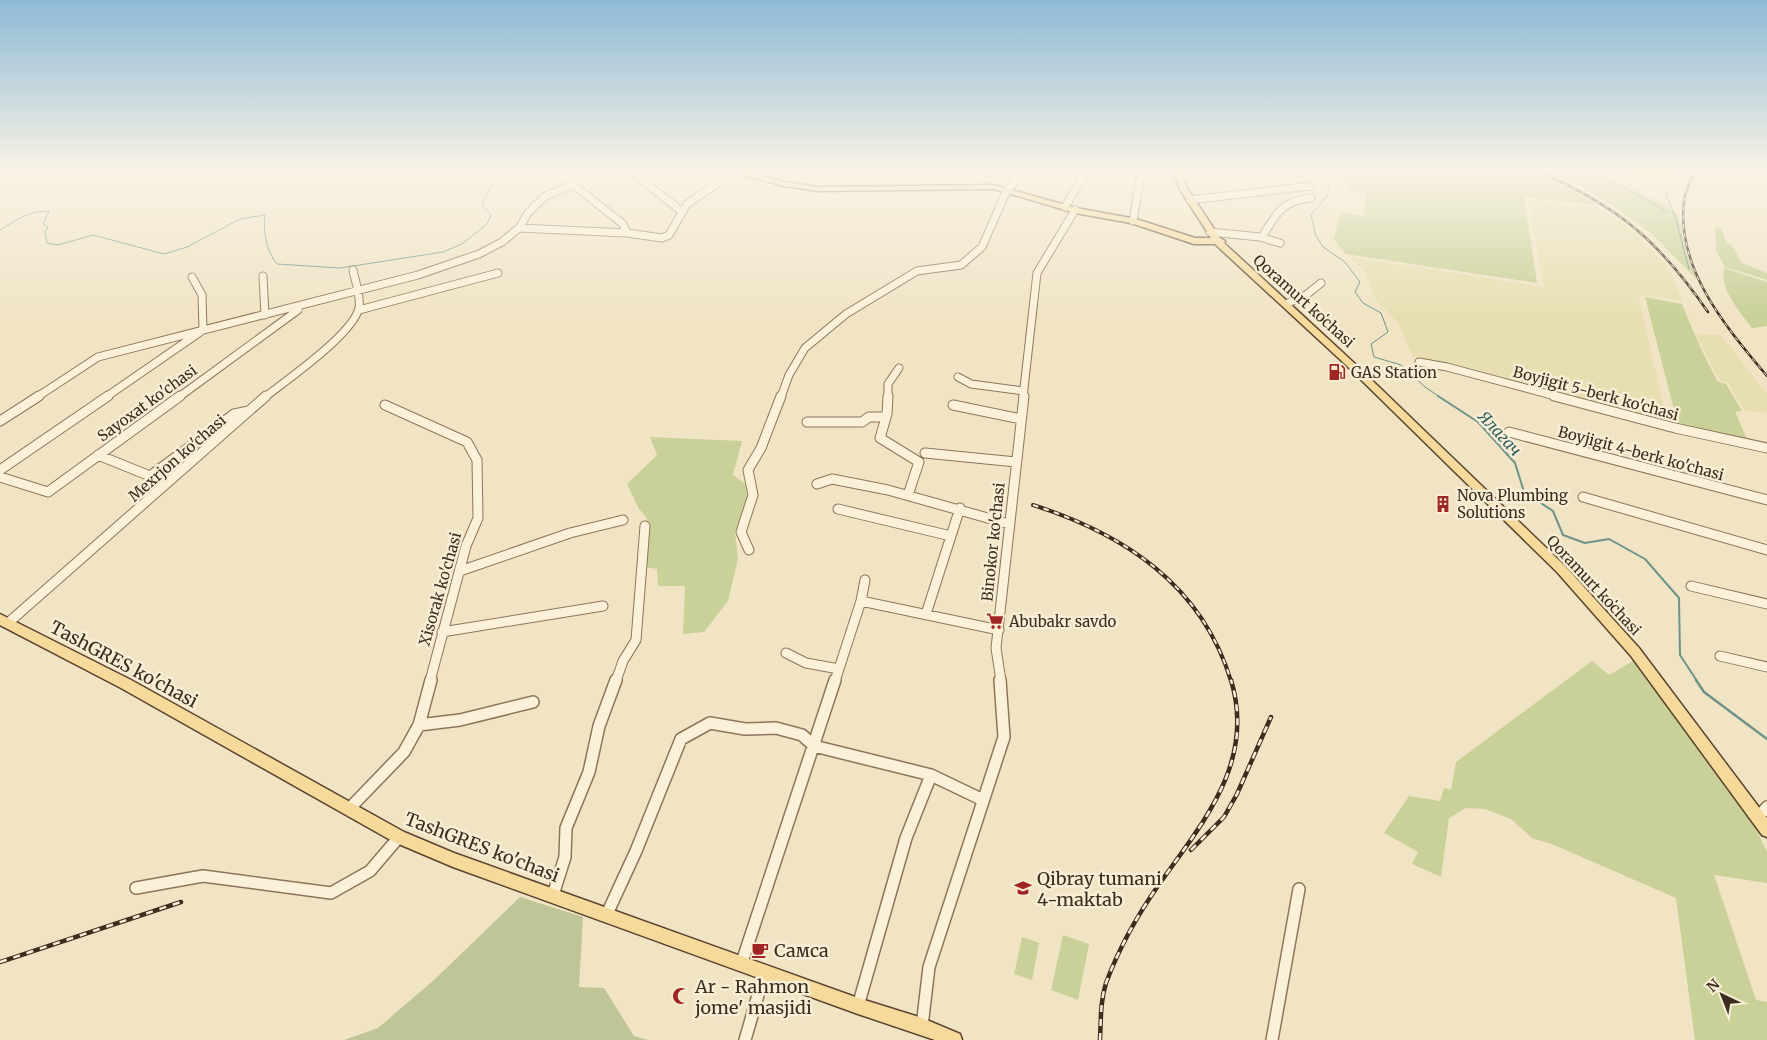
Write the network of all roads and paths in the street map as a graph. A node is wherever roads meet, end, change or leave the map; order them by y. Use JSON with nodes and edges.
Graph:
{"nodes":[{"id":1,"x":523,"y":221,"type":"edge"},
{"id":2,"x":619,"y":221,"type":"edge"},
{"id":3,"x":676,"y":221,"type":"edge"},
{"id":4,"x":994,"y":221,"type":"edge"},
{"id":5,"x":1069,"y":221,"type":"edge"},
{"id":6,"x":1133,"y":221,"type":"edge"},
{"id":7,"x":1205,"y":221,"type":"edge"},
{"id":8,"x":1274,"y":221,"type":"edge"},
{"id":9,"x":519,"y":228,"type":"junction"},
{"id":10,"x":627,"y":233,"type":"junction"},
{"id":11,"x":1216,"y":237,"type":"junction"},
{"id":12,"x":1262,"y":238,"type":"junction"},
{"id":13,"x":1280,"y":243,"type":"dead end"},
{"id":14,"x":353,"y":270,"type":"dead end"},
{"id":15,"x":498,"y":273,"type":"dead end"},
{"id":16,"x":262,"y":276,"type":"dead end"},
{"id":17,"x":192,"y":277,"type":"dead end"},
{"id":18,"x":1321,"y":283,"type":"dead end"},
{"id":19,"x":357,"y":291,"type":"junction"},
{"id":20,"x":1288,"y":303,"type":"junction"},
{"id":21,"x":303,"y":306,"type":"junction"},
{"id":22,"x":359,"y":310,"type":"junction"},
{"id":23,"x":265,"y":315,"type":"junction"},
{"id":24,"x":203,"y":330,"type":"junction"},
{"id":25,"x":1419,"y":362,"type":"dead end"},
{"id":26,"x":1351,"y":363,"type":"junction"},
{"id":27,"x":899,"y":368,"type":"dead end"},
{"id":28,"x":958,"y":377,"type":"dead end"},
{"id":29,"x":1024,"y":391,"type":"junction"},
{"id":30,"x":386,"y":405,"type":"dead end"},
{"id":31,"x":953,"y":405,"type":"dead end"},
{"id":32,"x":249,"y":411,"type":"junction"},
{"id":33,"x":886,"y":416,"type":"junction"},
{"id":34,"x":1021,"y":418,"type":"junction"},
{"id":35,"x":0,"y":421,"type":"edge"},
{"id":36,"x":807,"y":422,"type":"dead end"},
{"id":37,"x":1509,"y":432,"type":"dead end"},
{"id":38,"x":1767,"y":448,"type":"edge"},
{"id":39,"x":925,"y":453,"type":"dead end"},
{"id":40,"x":98,"y":455,"type":"junction"},
{"id":41,"x":1016,"y":462,"type":"junction"},
{"id":42,"x":0,"y":470,"type":"edge"},
{"id":43,"x":0,"y":477,"type":"edge"},
{"id":44,"x":817,"y":484,"type":"dead end"},
{"id":45,"x":908,"y":495,"type":"junction"},
{"id":46,"x":1582,"y":497,"type":"dead end"},
{"id":47,"x":1767,"y":500,"type":"edge"},
{"id":48,"x":960,"y":508,"type":"junction"},
{"id":49,"x":838,"y":510,"type":"dead end"},
{"id":50,"x":623,"y":520,"type":"dead end"},
{"id":51,"x":1009,"y":524,"type":"junction"},
{"id":52,"x":645,"y":526,"type":"dead end"},
{"id":53,"x":951,"y":536,"type":"junction"},
{"id":54,"x":749,"y":550,"type":"dead end"},
{"id":55,"x":1767,"y":550,"type":"edge"},
{"id":56,"x":460,"y":572,"type":"junction"},
{"id":57,"x":865,"y":580,"type":"dead end"},
{"id":58,"x":1691,"y":586,"type":"dead end"},
{"id":59,"x":861,"y":601,"type":"junction"},
{"id":60,"x":1767,"y":604,"type":"edge"},
{"id":61,"x":603,"y":606,"type":"dead end"},
{"id":62,"x":926,"y":614,"type":"junction"},
{"id":63,"x":4,"y":621,"type":"edge"},
{"id":64,"x":999,"y":630,"type":"junction"},
{"id":65,"x":442,"y":632,"type":"junction"},
{"id":66,"x":786,"y":653,"type":"dead end"},
{"id":67,"x":1720,"y":656,"type":"dead end"},
{"id":68,"x":1767,"y":667,"type":"edge"},
{"id":69,"x":839,"y":669,"type":"junction"},
{"id":70,"x":533,"y":702,"type":"dead end"},
{"id":71,"x":419,"y":726,"type":"junction"},
{"id":72,"x":814,"y":746,"type":"junction"},
{"id":73,"x":931,"y":775,"type":"junction"},
{"id":74,"x":983,"y":800,"type":"junction"},
{"id":75,"x":349,"y":809,"type":"junction"},
{"id":76,"x":1763,"y":814,"type":"edge"},
{"id":77,"x":1767,"y":830,"type":"edge"},
{"id":78,"x":399,"y":837,"type":"junction"},
{"id":79,"x":136,"y":888,"type":"dead end"},
{"id":80,"x":1299,"y":889,"type":"dead end"},
{"id":81,"x":553,"y":894,"type":"junction"},
{"id":82,"x":606,"y":914,"type":"junction"},
{"id":83,"x":742,"y":962,"type":"junction"},
{"id":84,"x":766,"y":971,"type":"junction"},
{"id":85,"x":858,"y":1006,"type":"junction"},
{"id":86,"x":922,"y":1026,"type":"junction"},
{"id":87,"x":745,"y":1040,"type":"edge"},
{"id":88,"x":954,"y":1040,"type":"edge"},
{"id":89,"x":1272,"y":1040,"type":"edge"}],
"edges":[{"from":1,"to":9,"type":"street","name":"Sayoxat ko'chasi"},
{"from":2,"to":10,"type":"street"},
{"from":3,"to":10,"type":"street"},
{"from":4,"to":54,"type":"street"},
{"from":5,"to":29,"type":"street","name":"Binokor ko'chasi"},
{"from":6,"to":11,"type":"main road"},
{"from":7,"to":11,"type":"main road"},
{"from":8,"to":12,"type":"street"},
{"from":9,"to":10,"type":"street"},
{"from":9,"to":19,"type":"street","name":"Sayoxat ko'chasi"},
{"from":11,"to":12,"type":"street"},
{"from":11,"to":20,"type":"main road","name":"Qoramurt koʻchasi"},
{"from":11,"to":26,"type":"main road","name":"Qoramurt koʻchasi"},
{"from":12,"to":13,"type":"street"},
{"from":14,"to":19,"type":"street"},
{"from":15,"to":22,"type":"street"},
{"from":16,"to":23,"type":"street"},
{"from":17,"to":24,"type":"street"},
{"from":18,"to":20,"type":"street"},
{"from":19,"to":21,"type":"street","name":"Sayoxat ko'chasi"},
{"from":19,"to":22,"type":"street"},
{"from":20,"to":26,"type":"main road","name":"Qoramurt koʻchasi"},
{"from":21,"to":23,"type":"street","name":"Sayoxat ko'chasi"},
{"from":21,"to":40,"type":"street","name":"Sayoxat ko'chasi"},
{"from":22,"to":32,"type":"street","name":"Mexrjon ko'chasi"},
{"from":23,"to":24,"type":"street","name":"Sayoxat ko'chasi"},
{"from":24,"to":35,"type":"street","name":"Sayoxat ko'chasi"},
{"from":24,"to":42,"type":"street","name":"Sayoxat ko'chasi"},
{"from":25,"to":38,"type":"street","name":"Boyjigit 5-berk ko'chasi"},
{"from":26,"to":76,"type":"main road","name":"Qoramurt koʻchasi"},
{"from":27,"to":33,"type":"street"},
{"from":28,"to":29,"type":"street"},
{"from":29,"to":34,"type":"street","name":"Binokor ko'chasi"},
{"from":30,"to":56,"type":"street","name":"Xisorak ko'chasi"},
{"from":31,"to":34,"type":"street"},
{"from":32,"to":40,"type":"street"},
{"from":32,"to":63,"type":"street","name":"Mexrjon ko'chasi"},
{"from":33,"to":36,"type":"street"},
{"from":33,"to":45,"type":"street"},
{"from":34,"to":41,"type":"street","name":"Binokor ko'chasi"},
{"from":37,"to":47,"type":"street","name":"Boyjigit 4-berk ko'chasi"},
{"from":39,"to":41,"type":"street"},
{"from":40,"to":43,"type":"street","name":"Sayoxat ko'chasi"},
{"from":41,"to":51,"type":"street","name":"Binokor ko'chasi"},
{"from":44,"to":45,"type":"street"},
{"from":45,"to":48,"type":"street"},
{"from":46,"to":55,"type":"street"},
{"from":48,"to":51,"type":"street"},
{"from":48,"to":53,"type":"street"},
{"from":49,"to":53,"type":"street"},
{"from":50,"to":56,"type":"street"},
{"from":51,"to":64,"type":"street","name":"Binokor ko'chasi"},
{"from":52,"to":81,"type":"street"},
{"from":53,"to":62,"type":"street"},
{"from":56,"to":65,"type":"street","name":"Xisorak ko'chasi"},
{"from":57,"to":59,"type":"street"},
{"from":58,"to":60,"type":"street"},
{"from":59,"to":62,"type":"street"},
{"from":59,"to":69,"type":"street"},
{"from":61,"to":65,"type":"street"},
{"from":62,"to":64,"type":"street"},
{"from":63,"to":75,"type":"main road","name":"TashGRES ko'chasi"},
{"from":64,"to":74,"type":"street","name":"Binokor ko'chasi"},
{"from":65,"to":71,"type":"street","name":"Xisorak ko'chasi"},
{"from":66,"to":69,"type":"street"},
{"from":67,"to":68,"type":"street"},
{"from":69,"to":72,"type":"street"},
{"from":70,"to":71,"type":"street"},
{"from":71,"to":75,"type":"street","name":"Xisorak ko'chasi"},
{"from":72,"to":73,"type":"street"},
{"from":72,"to":82,"type":"street"},
{"from":72,"to":83,"type":"street"},
{"from":73,"to":74,"type":"street"},
{"from":73,"to":85,"type":"street"},
{"from":74,"to":86,"type":"street","name":"Binokor ko'chasi"},
{"from":75,"to":78,"type":"main road","name":"TashGRES ko'chasi"},
{"from":76,"to":77,"type":"main road","name":"Qoramurt koʻchasi"},
{"from":78,"to":79,"type":"street"},
{"from":78,"to":81,"type":"main road","name":"TashGRES ko'chasi"},
{"from":80,"to":89,"type":"street"},
{"from":81,"to":82,"type":"main road","name":"TashGRES ko'chasi"},
{"from":82,"to":83,"type":"main road","name":"TashGRES ko'chasi"},
{"from":83,"to":84,"type":"main road","name":"TashGRES ko'chasi"},
{"from":84,"to":85,"type":"main road","name":"TashGRES ko'chasi"},
{"from":84,"to":87,"type":"street"},
{"from":85,"to":86,"type":"main road","name":"TashGRES ko'chasi"},
{"from":86,"to":88,"type":"main road","name":"TashGRES ko'chasi"}]}
